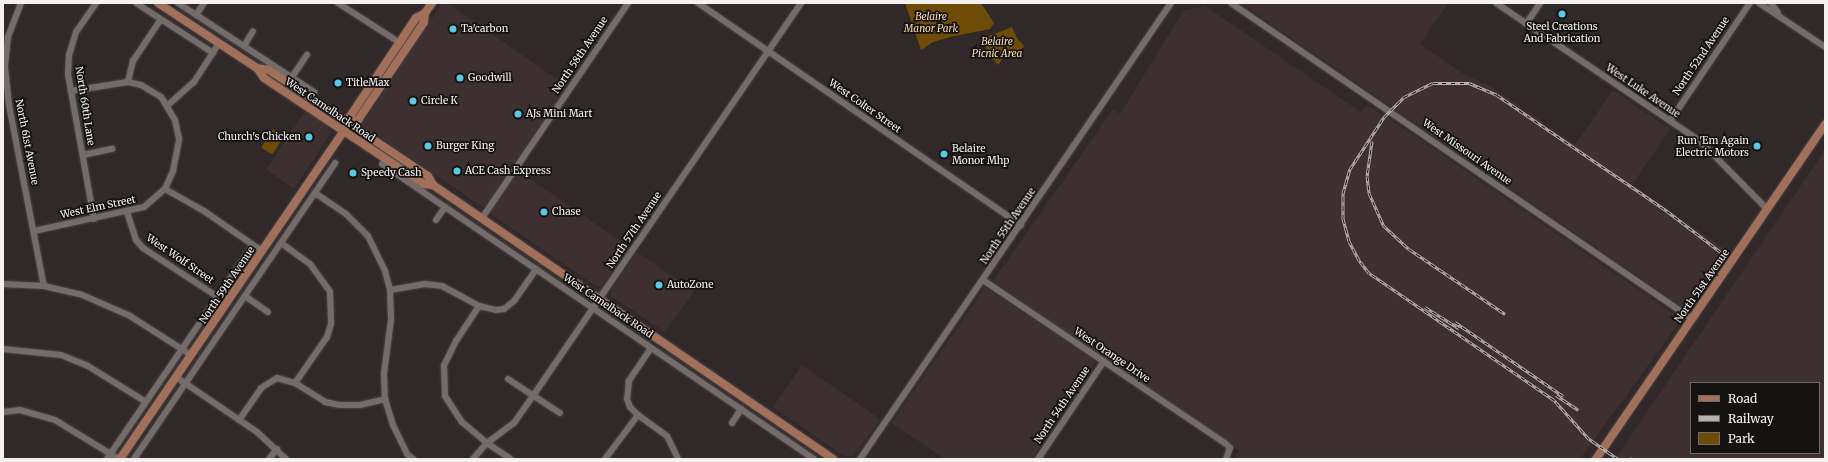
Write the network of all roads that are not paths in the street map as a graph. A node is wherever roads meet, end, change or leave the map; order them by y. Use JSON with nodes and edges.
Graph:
{"nodes":[{"id":1,"x":21,"y":3,"type":"edge"},
{"id":2,"x":96,"y":3,"type":"edge"},
{"id":3,"x":136,"y":3,"type":"edge"},
{"id":4,"x":158,"y":3,"type":"edge"},
{"id":5,"x":178,"y":3,"type":"edge"},
{"id":6,"x":204,"y":3,"type":"edge"},
{"id":7,"x":338,"y":3,"type":"edge"},
{"id":8,"x":432,"y":3,"type":"edge"},
{"id":9,"x":628,"y":3,"type":"edge"},
{"id":10,"x":698,"y":3,"type":"edge"},
{"id":11,"x":801,"y":3,"type":"edge"},
{"id":12,"x":1171,"y":3,"type":"edge"},
{"id":13,"x":1231,"y":3,"type":"edge"},
{"id":14,"x":1496,"y":3,"type":"edge"},
{"id":15,"x":1540,"y":3,"type":"edge"},
{"id":16,"x":1750,"y":3,"type":"edge"},
{"id":17,"x":1759,"y":3,"type":"edge"},
{"id":18,"x":1771,"y":3,"type":"edge"},
{"id":19,"x":196,"y":15,"type":"junction"},
{"id":20,"x":1783,"y":18,"type":"junction"},
{"id":21,"x":161,"y":19,"type":"junction"},
{"id":22,"x":1526,"y":24,"type":"junction"},
{"id":23,"x":254,"y":31,"type":"dead end"},
{"id":24,"x":394,"y":39,"type":"dead end"},
{"id":25,"x":219,"y":43,"type":"junction"},
{"id":26,"x":244,"y":46,"type":"junction"},
{"id":27,"x":1825,"y":47,"type":"edge"},
{"id":28,"x":768,"y":51,"type":"junction"},
{"id":29,"x":213,"y":53,"type":"junction"},
{"id":30,"x":307,"y":55,"type":"dead end"},
{"id":31,"x":257,"y":68,"type":"junction"},
{"id":32,"x":292,"y":78,"type":"junction"},
{"id":33,"x":128,"y":82,"type":"junction"},
{"id":34,"x":303,"y":88,"type":"junction"},
{"id":35,"x":71,"y":91,"type":"junction"},
{"id":36,"x":314,"y":92,"type":"dead end"},
{"id":37,"x":167,"y":106,"type":"junction"},
{"id":38,"x":1670,"y":121,"type":"junction"},
{"id":39,"x":350,"y":123,"type":"junction"},
{"id":40,"x":1825,"y":124,"type":"edge"},
{"id":41,"x":344,"y":131,"type":"junction"},
{"id":42,"x":112,"y":149,"type":"dead end"},
{"id":43,"x":83,"y":155,"type":"junction"},
{"id":44,"x":324,"y":160,"type":"junction"},
{"id":45,"x":336,"y":163,"type":"dead end"},
{"id":46,"x":382,"y":164,"type":"dead end"},
{"id":47,"x":393,"y":167,"type":"junction"},
{"id":48,"x":329,"y":172,"type":"junction"},
{"id":49,"x":434,"y":185,"type":"junction"},
{"id":50,"x":165,"y":189,"type":"junction"},
{"id":51,"x":315,"y":193,"type":"junction"},
{"id":52,"x":445,"y":207,"type":"junction"},
{"id":53,"x":1767,"y":209,"type":"junction"},
{"id":54,"x":127,"y":212,"type":"junction"},
{"id":55,"x":482,"y":218,"type":"junction"},
{"id":56,"x":94,"y":219,"type":"junction"},
{"id":57,"x":436,"y":220,"type":"dead end"},
{"id":58,"x":1021,"y":225,"type":"junction"},
{"id":59,"x":34,"y":230,"type":"junction"},
{"id":60,"x":281,"y":243,"type":"junction"},
{"id":61,"x":253,"y":245,"type":"junction"},
{"id":62,"x":262,"y":251,"type":"junction"},
{"id":63,"x":536,"y":269,"type":"junction"},
{"id":64,"x":983,"y":280,"type":"junction"},
{"id":65,"x":3,"y":284,"type":"edge"},
{"id":66,"x":44,"y":286,"type":"junction"},
{"id":67,"x":390,"y":290,"type":"junction"},
{"id":68,"x":245,"y":296,"type":"junction"},
{"id":69,"x":218,"y":297,"type":"junction"},
{"id":70,"x":600,"y":299,"type":"junction"},
{"id":71,"x":479,"y":306,"type":"junction"},
{"id":72,"x":594,"y":309,"type":"junction"},
{"id":73,"x":268,"y":312,"type":"dead end"},
{"id":74,"x":1692,"y":319,"type":"junction"},
{"id":75,"x":651,"y":348,"type":"junction"},
{"id":76,"x":3,"y":349,"type":"edge"},
{"id":77,"x":182,"y":349,"type":"junction"},
{"id":78,"x":191,"y":355,"type":"junction"},
{"id":79,"x":1104,"y":361,"type":"junction"},
{"id":80,"x":176,"y":377,"type":"junction"},
{"id":81,"x":508,"y":378,"type":"dead end"},
{"id":82,"x":186,"y":383,"type":"junction"},
{"id":83,"x":295,"y":383,"type":"junction"},
{"id":84,"x":533,"y":396,"type":"junction"},
{"id":85,"x":385,"y":399,"type":"junction"},
{"id":86,"x":146,"y":402,"type":"junction"},
{"id":87,"x":741,"y":409,"type":"junction"},
{"id":88,"x":3,"y":412,"type":"edge"},
{"id":89,"x":560,"y":413,"type":"dead end"},
{"id":90,"x":638,"y":415,"type":"junction"},
{"id":91,"x":239,"y":420,"type":"junction"},
{"id":92,"x":732,"y":423,"type":"dead end"},
{"id":93,"x":487,"y":443,"type":"junction"},
{"id":94,"x":277,"y":449,"type":"junction"},
{"id":95,"x":109,"y":456,"type":"edge"},
{"id":96,"x":119,"y":459,"type":"edge"},
{"id":97,"x":134,"y":459,"type":"edge"},
{"id":98,"x":270,"y":459,"type":"edge"},
{"id":99,"x":286,"y":459,"type":"edge"},
{"id":100,"x":413,"y":459,"type":"edge"},
{"id":101,"x":473,"y":459,"type":"edge"},
{"id":102,"x":511,"y":459,"type":"edge"},
{"id":103,"x":605,"y":459,"type":"edge"},
{"id":104,"x":678,"y":459,"type":"edge"},
{"id":105,"x":814,"y":459,"type":"edge"},
{"id":106,"x":833,"y":459,"type":"edge"},
{"id":107,"x":860,"y":459,"type":"edge"},
{"id":108,"x":1038,"y":459,"type":"edge"},
{"id":109,"x":1226,"y":459,"type":"edge"},
{"id":110,"x":1596,"y":459,"type":"edge"}],
"edges":[{"from":1,"to":59,"type":"street","name":"North 61st Avenue"},
{"from":2,"to":35,"type":"street","name":"North 60th Lane"},
{"from":3,"to":21,"type":"street"},
{"from":4,"to":25,"type":"main road","name":"West Camelback Road"},
{"from":5,"to":19,"type":"street","name":"West Camelback Road"},
{"from":6,"to":19,"type":"street"},
{"from":7,"to":24,"type":"street"},
{"from":8,"to":39,"type":"main road","name":"North 59th Avenue"},
{"from":9,"to":55,"type":"street","name":"North 58th Avenue"},
{"from":10,"to":28,"type":"street","name":"West Colter Street"},
{"from":11,"to":28,"type":"street","name":"North 57th Avenue"},
{"from":12,"to":58,"type":"street","name":"North 55th Avenue"},
{"from":13,"to":74,"type":"street","name":"West Missouri Avenue"},
{"from":14,"to":22,"type":"street","name":"West Luke Avenue"},
{"from":15,"to":22,"type":"street"},
{"from":16,"to":38,"type":"street","name":"North 52nd Avenue"},
{"from":17,"to":20,"type":"street"},
{"from":18,"to":20,"type":"street"},
{"from":19,"to":26,"type":"street","name":"West Camelback Road"},
{"from":20,"to":27,"type":"street"},
{"from":21,"to":29,"type":"street"},
{"from":21,"to":33,"type":"street"},
{"from":22,"to":38,"type":"street","name":"West Luke Avenue"},
{"from":23,"to":26,"type":"street"},
{"from":25,"to":29,"type":"street"},
{"from":25,"to":31,"type":"main road","name":"West Camelback Road"},
{"from":26,"to":32,"type":"street","name":"West Camelback Road"},
{"from":28,"to":58,"type":"street","name":"West Colter Street"},
{"from":28,"to":70,"type":"street","name":"North 57th Avenue"},
{"from":29,"to":37,"type":"street"},
{"from":30,"to":32,"type":"street"},
{"from":31,"to":34,"type":"main road","name":"West Camelback Road"},
{"from":31,"to":41,"type":"main road","name":"West Camelback Road"},
{"from":32,"to":34,"type":"street","name":"West Camelback Road"},
{"from":33,"to":35,"type":"street"},
{"from":33,"to":37,"type":"street"},
{"from":34,"to":36,"type":"street","name":"West Camelback Road"},
{"from":34,"to":39,"type":"main road","name":"West Camelback Road"},
{"from":35,"to":43,"type":"street","name":"North 60th Lane"},
{"from":37,"to":50,"type":"street"},
{"from":38,"to":53,"type":"street","name":"West Luke Avenue"},
{"from":39,"to":41,"type":"main road","name":"North 59th Avenue"},
{"from":39,"to":49,"type":"main road","name":"West Camelback Road"},
{"from":40,"to":53,"type":"main road","name":"North 51st Avenue"},
{"from":41,"to":44,"type":"main road","name":"North 59th Avenue"},
{"from":41,"to":47,"type":"main road","name":"West Camelback Road"},
{"from":42,"to":43,"type":"street"},
{"from":43,"to":56,"type":"street","name":"North 60th Lane"},
{"from":44,"to":48,"type":"street"},
{"from":44,"to":62,"type":"main road","name":"North 59th Avenue"},
{"from":45,"to":48,"type":"street","name":"North 59th Avenue"},
{"from":46,"to":47,"type":"street","name":"West Camelback Road"},
{"from":47,"to":49,"type":"main road","name":"West Camelback Road"},
{"from":47,"to":52,"type":"street","name":"West Camelback Road"},
{"from":48,"to":51,"type":"street","name":"North 59th Avenue"},
{"from":49,"to":55,"type":"main road","name":"West Camelback Road"},
{"from":50,"to":54,"type":"street","name":"West Elm Street"},
{"from":50,"to":61,"type":"street"},
{"from":51,"to":60,"type":"street","name":"North 59th Avenue"},
{"from":51,"to":67,"type":"street"},
{"from":52,"to":57,"type":"street"},
{"from":52,"to":63,"type":"street","name":"West Camelback Road"},
{"from":53,"to":74,"type":"main road","name":"North 51st Avenue"},
{"from":54,"to":56,"type":"street","name":"West Elm Street"},
{"from":54,"to":69,"type":"street","name":"West Wolf Street"},
{"from":55,"to":70,"type":"main road","name":"West Camelback Road"},
{"from":56,"to":59,"type":"street","name":"West Elm Street"},
{"from":58,"to":64,"type":"street","name":"North 55th Avenue"},
{"from":59,"to":66,"type":"street","name":"North 61st Avenue"},
{"from":60,"to":68,"type":"street","name":"North 59th Avenue"},
{"from":60,"to":83,"type":"street"},
{"from":61,"to":62,"type":"street"},
{"from":61,"to":69,"type":"street","name":"North 59th Avenue"},
{"from":62,"to":78,"type":"main road","name":"North 59th Avenue"},
{"from":63,"to":71,"type":"street"},
{"from":63,"to":72,"type":"street","name":"West Camelback Road"},
{"from":64,"to":79,"type":"street","name":"West Orange Drive"},
{"from":64,"to":107,"type":"street","name":"North 55th Avenue"},
{"from":65,"to":66,"type":"street"},
{"from":66,"to":77,"type":"street"},
{"from":67,"to":71,"type":"street"},
{"from":67,"to":85,"type":"street"},
{"from":68,"to":73,"type":"street"},
{"from":68,"to":82,"type":"street","name":"North 59th Avenue"},
{"from":69,"to":77,"type":"street","name":"North 59th Avenue"},
{"from":70,"to":72,"type":"street","name":"North 57th Avenue"},
{"from":70,"to":106,"type":"main road","name":"West Camelback Road"},
{"from":71,"to":93,"type":"street"},
{"from":72,"to":75,"type":"street","name":"West Camelback Road"},
{"from":72,"to":84,"type":"street","name":"North 57th Avenue"},
{"from":74,"to":110,"type":"main road","name":"North 51st Avenue"},
{"from":75,"to":87,"type":"street","name":"West Camelback Road"},
{"from":75,"to":90,"type":"street"},
{"from":76,"to":86,"type":"street"},
{"from":77,"to":78,"type":"street"},
{"from":77,"to":86,"type":"street","name":"North 59th Avenue"},
{"from":78,"to":80,"type":"main road","name":"North 59th Avenue"},
{"from":79,"to":108,"type":"street","name":"North 54th Avenue"},
{"from":79,"to":109,"type":"street","name":"West Orange Drive"},
{"from":80,"to":82,"type":"street"},
{"from":80,"to":96,"type":"main road","name":"North 59th Avenue"},
{"from":81,"to":84,"type":"street"},
{"from":82,"to":91,"type":"street"},
{"from":82,"to":97,"type":"street","name":"North 59th Avenue"},
{"from":83,"to":85,"type":"street"},
{"from":83,"to":91,"type":"street"},
{"from":84,"to":89,"type":"street"},
{"from":84,"to":93,"type":"street","name":"North 57th Avenue"},
{"from":85,"to":100,"type":"street"},
{"from":86,"to":95,"type":"street","name":"North 59th Avenue"},
{"from":87,"to":92,"type":"street"},
{"from":87,"to":105,"type":"street","name":"West Camelback Road"},
{"from":88,"to":95,"type":"street"},
{"from":90,"to":103,"type":"street"},
{"from":90,"to":104,"type":"street"},
{"from":91,"to":94,"type":"street"},
{"from":93,"to":101,"type":"street","name":"North 57th Avenue"},
{"from":93,"to":102,"type":"street"},
{"from":94,"to":98,"type":"street"},
{"from":94,"to":99,"type":"street"},
{"from":95,"to":96,"type":"street"}]}
